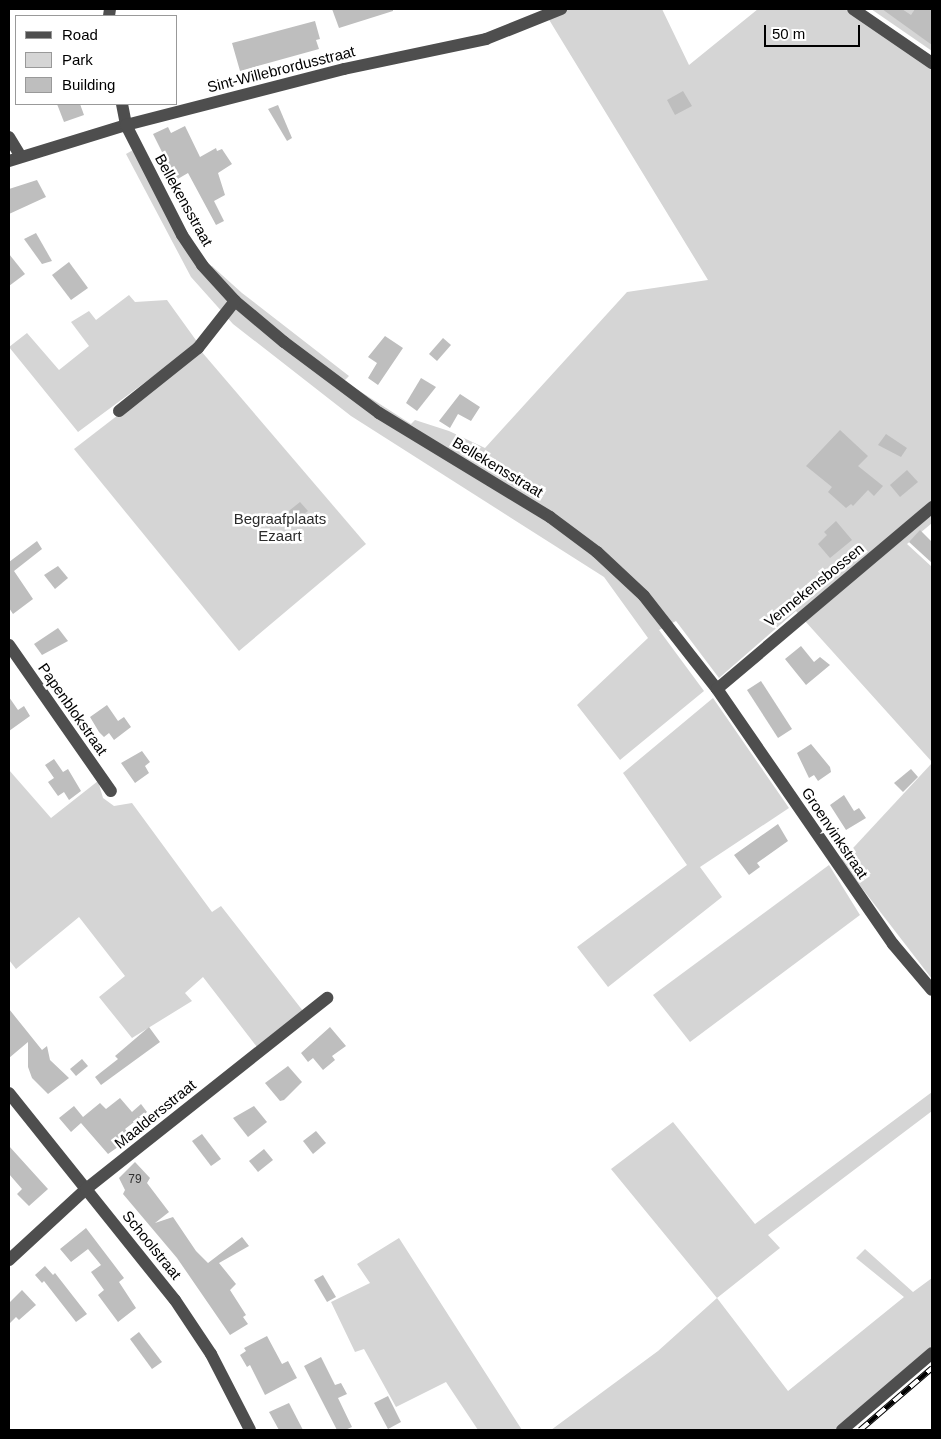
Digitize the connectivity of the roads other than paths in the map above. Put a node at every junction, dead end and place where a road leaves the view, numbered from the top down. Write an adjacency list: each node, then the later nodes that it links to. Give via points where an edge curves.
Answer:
1 (561, 9): 5 (street, Sint-Willebrordusstraat, via 486,39 344,69)
2 (853, 9): 3 (street)
3 (932, 63)
4 (122, 105): 5 (street, Bellekensstraat)
5 (126, 125): 7 (street, Sint-Willebrordusstraat); 8 (street, Bellekensstraat, via 190,248)
6 (9, 137): 7 (street)
7 (15, 159)
8 (235, 301): 9 (street, via 198,348); 12 (street, Bellekensstraat, via 356,397 550,517 597,552 664,619)
9 (118, 411)
10 (932, 507): 12 (street, Vennekensbossen)
11 (9, 645): 13 (street, Papenblokstraat)
12 (717, 689): 14 (street, Groenvinkstraat, via 893,944)
13 (111, 791)
14 (932, 990)
15 (326, 998): 17 (street, Maaldersstraat)
16 (9, 1093): 17 (street, Schoolstraat)
17 (86, 1189): 18 (street, Maaldersstraat); 20 (street, Schoolstraat, via 188,1318 211,1354)
18 (9, 1260)
19 (932, 1353): 21 (street)
20 (250, 1430)
21 (842, 1430)

